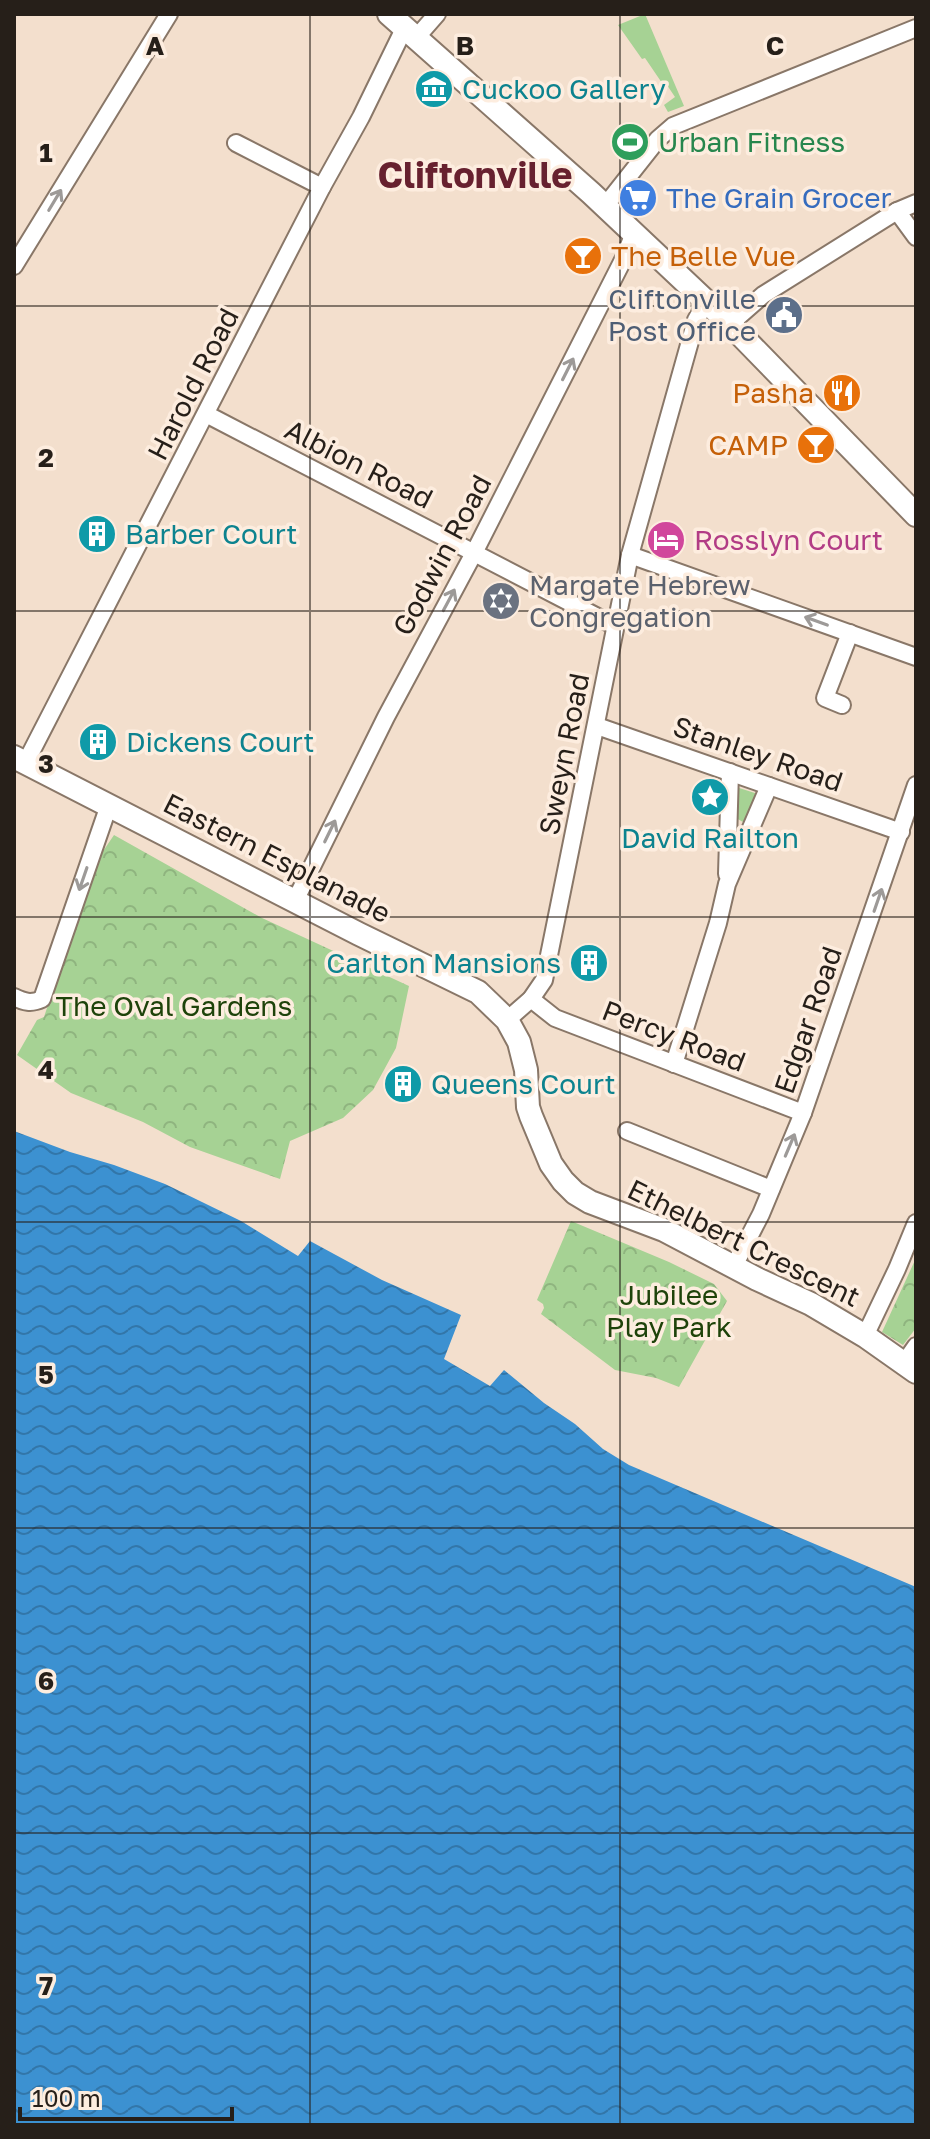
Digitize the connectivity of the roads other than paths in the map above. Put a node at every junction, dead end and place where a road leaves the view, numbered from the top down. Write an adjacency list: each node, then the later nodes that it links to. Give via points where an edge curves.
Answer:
1 (169, 14): 13 (street, one-way to 1)
2 (389, 14): 5 (main road)
3 (437, 14): 5 (street, Harold Road)
4 (916, 28): 9 (street, via 673,126)
5 (411, 34): 7 (street, Harold Road, via 401,35); 9 (main road)
6 (236, 143): 7 (street)
7 (322, 187): 16 (street, Harold Road)
8 (916, 203): 10 (street)
9 (605, 206): 11 (main road)
10 (897, 211): 12 (street); 15 (street, via 763,295)
11 (634, 233): 14 (main road); 18 (street, Godwin Road, one-way to 11)
12 (916, 237)
13 (14, 266)
14 (706, 302): 15 (main road); 19 (street, Sweyn Road, via 696,320)
15 (730, 324): 17 (main road)
16 (206, 414): 18 (street, Albion Road); 25 (street, Harold Road)
17 (916, 515)
18 (474, 553): 20 (street, Albion Road); 32 (street, Godwin Road, one-way to 18)
19 (630, 555): 20 (street, Sweyn Road); 21 (street, one-way to 19)
20 (615, 626): 24 (street, Sweyn Road)
21 (850, 633): 22 (street); 23 (street, via 825,698)
22 (916, 657)
23 (842, 705)
24 (597, 726): 26 (street, Stanley Road); 34 (street, Sweyn Road, via 544,980)
25 (20, 760): 29 (main road, Eastern Esplanade)
26 (730, 772): 28 (street, Stanley Road); 31 (street)
27 (916, 785): 30 (street, Edgar Road)
28 (769, 786): 30 (street, Stanley Road); 31 (street)
29 (109, 805): 32 (main road, Eastern Esplanade); 33 (street, one-way to 33, via 42,999 25,1002)
30 (901, 832): 37 (street, Edgar Road, one-way to 30)
31 (727, 884): 36 (street)
32 (295, 901): 35 (main road, Eastern Esplanade, via 478,992)
33 (14, 997)
34 (531, 999): 35 (street, Sweyn Road); 36 (street, Percy Road, via 555,1018)
35 (507, 1020): 41 (main road, Ethelbert Crescent, via 523,1055 528,1107 563,1181 590,1202 664,1230)
36 (674, 1064): 37 (street, Percy Road)
37 (803, 1113): 39 (street, Edgar Road, one-way to 37)
38 (627, 1131): 39 (street)
39 (771, 1189): 41 (street, Edgar Road)
40 (916, 1223): 42 (street)
41 (734, 1266): 42 (main road, Ethelbert Crescent)
42 (865, 1336): 43 (main road, Ethelbert Crescent)
43 (912, 1360)

